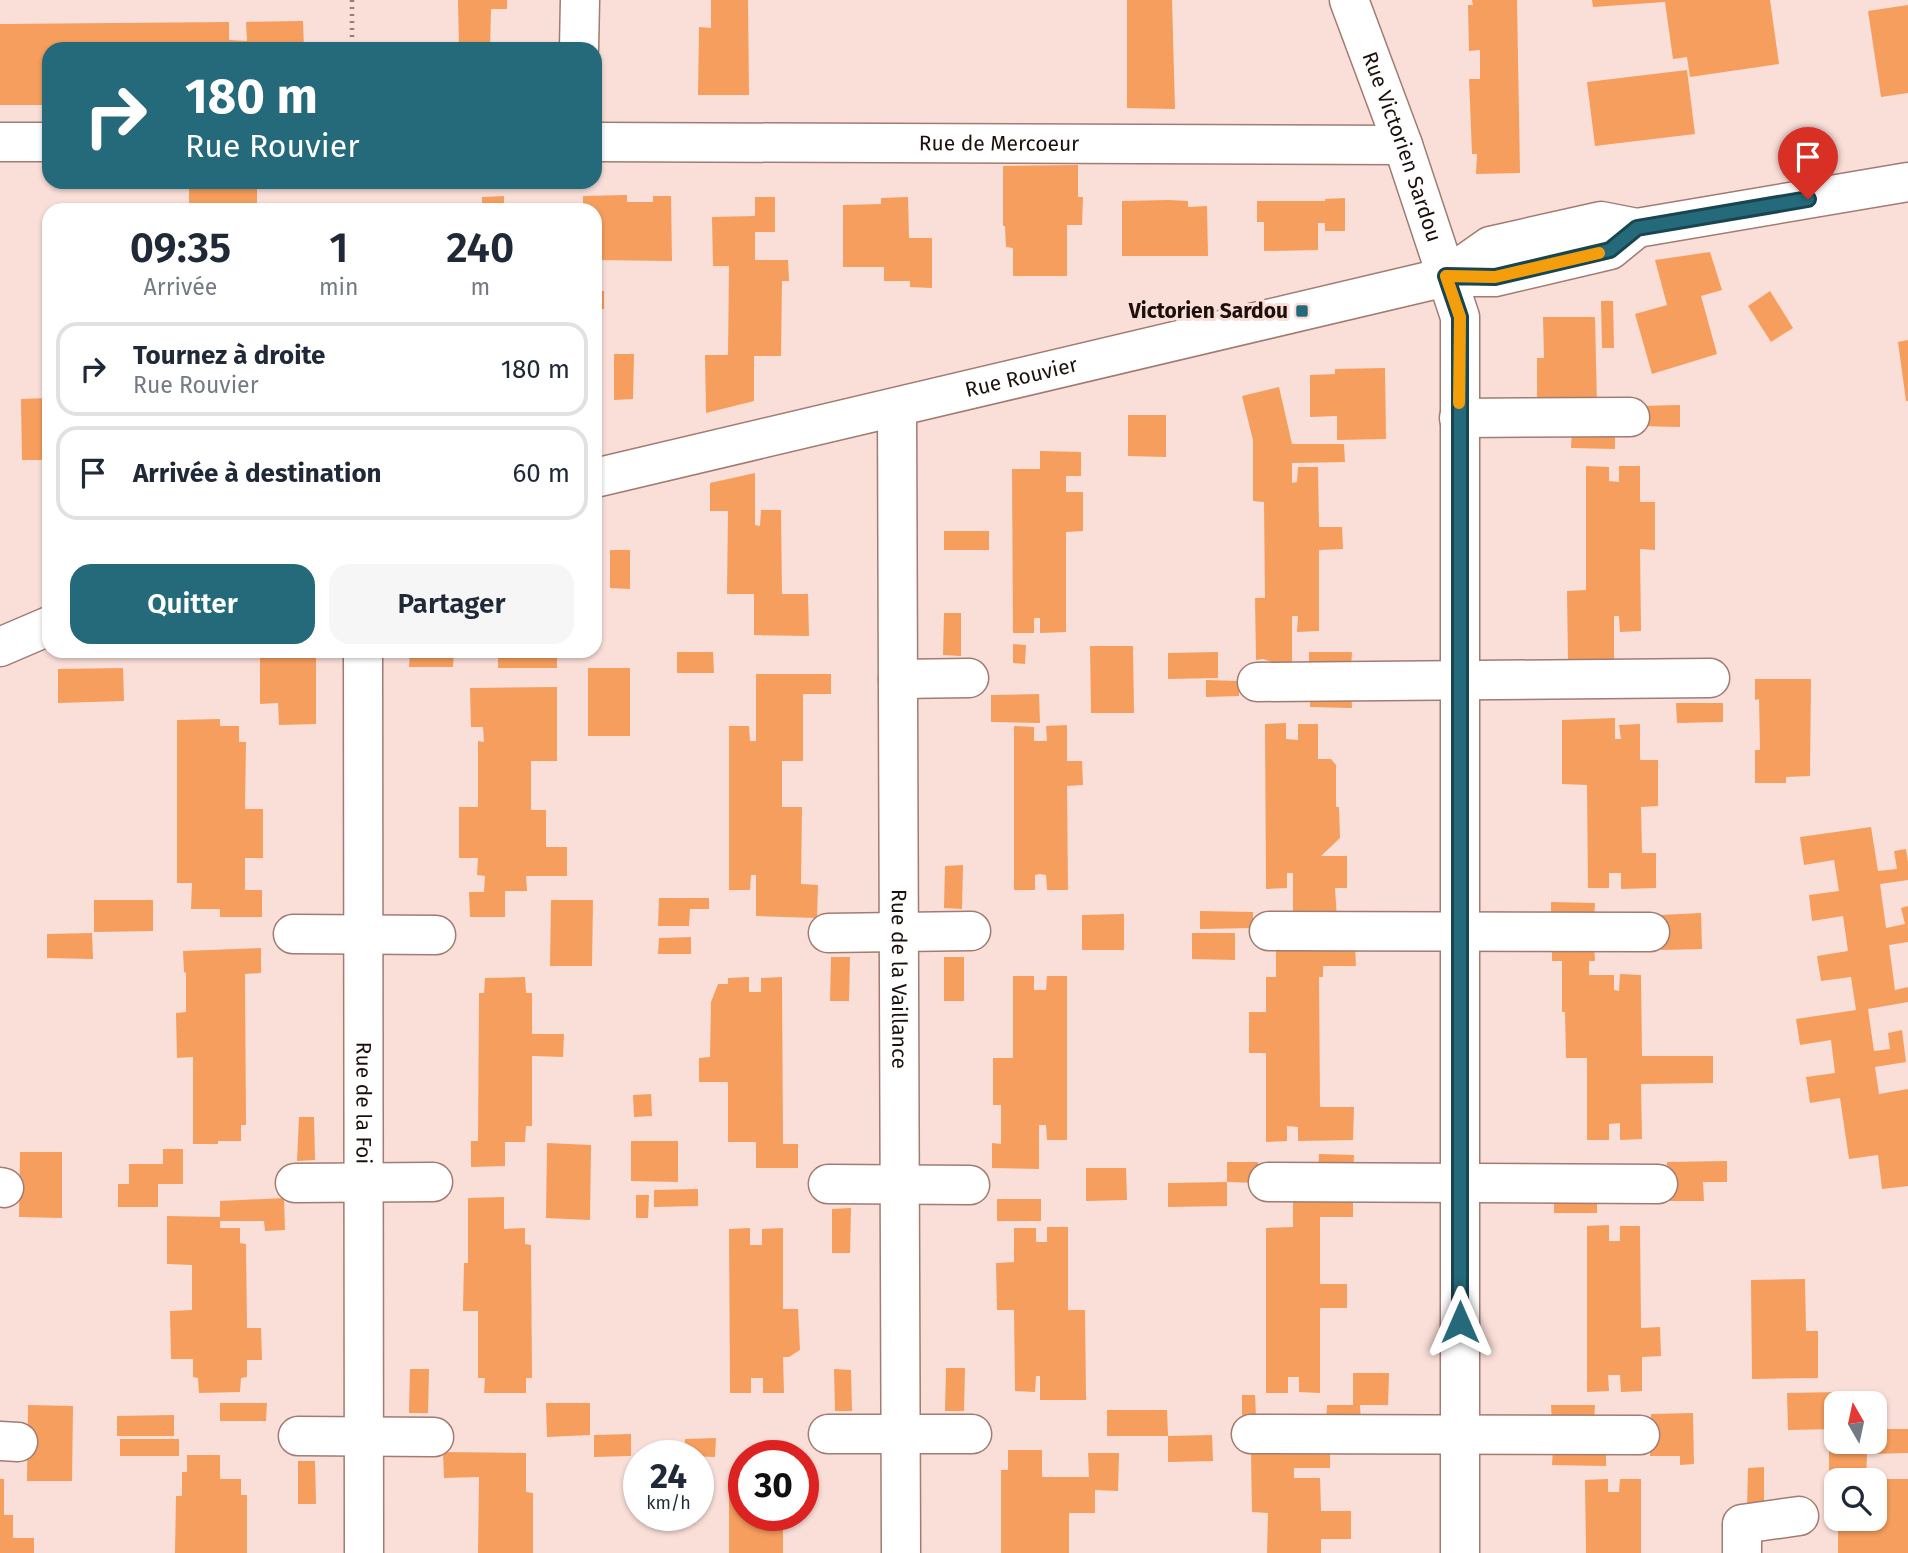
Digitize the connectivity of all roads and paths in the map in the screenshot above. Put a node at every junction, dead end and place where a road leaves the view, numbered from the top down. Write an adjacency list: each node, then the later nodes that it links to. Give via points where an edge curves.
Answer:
1 (352, 0): 4 (path)
2 (580, 0): 5 (street)
3 (1349, 0): 9 (street, Rue Victorien Sardou)
4 (352, 42)
5 (579, 42)
6 (0, 142): 7 (street)
7 (42, 142)
8 (602, 142): 9 (street, Rue de Mercoeur)
9 (1403, 145): 11 (street, Rue Victorien Sardou)
10 (1908, 182): 11 (street, Rue Rouvier, via 1637,228 1601,221 1490,246)
11 (1446, 276): 12 (street, Rue Rouvier); 14 (street, Rue Victorien Sardou, via 1460,317)
12 (897, 407): 15 (street, Rue Rouvier); 21 (street, Rue de la Vaillance)
13 (1630, 417): 14 (street)
14 (1459, 418): 22 (street, Rue Victorien Sardou)
15 (602, 476)
16 (42, 629): 17 (street)
17 (0, 648)
18 (363, 658): 29 (street, Rue de la Foi)
19 (970, 678): 21 (street)
20 (1710, 678): 22 (street)
21 (898, 679): 26 (street, Rue de la Vaillance)
22 (1460, 681): 23 (street); 27 (street, Rue Victorien Sardou)
23 (1257, 682)
24 (971, 931): 26 (street)
25 (1269, 931): 27 (street)
26 (899, 932): 30 (street); 40 (street, Rue de la Vaillance)
27 (1460, 932): 28 (street); 36 (street, Rue Victorien Sardou)
28 (1650, 932)
29 (363, 933): 31 (street); 32 (street); 33 (street, Rue de la Foi)
30 (828, 933)
31 (293, 934)
32 (436, 935)
33 (364, 1182): 34 (street); 37 (street); 49 (street, Rue de la Foi)
34 (433, 1182)
35 (1268, 1182): 36 (street)
36 (1460, 1182): 39 (street); 42 (street, Rue Victorien Sardou)
37 (295, 1183)
38 (828, 1184): 40 (street)
39 (1658, 1184)
40 (900, 1185): 41 (street); 44 (street, Rue de la Vaillance)
41 (970, 1185)
42 (1460, 1433): 46 (street); 47 (street); 54 (street, Rue Victorien Sardou)
43 (828, 1434): 44 (street)
44 (901, 1434): 45 (street); 53 (street, Rue de la Vaillance)
45 (972, 1434)
46 (1251, 1434)
47 (1640, 1434)
48 (298, 1436): 49 (street)
49 (364, 1437): 50 (street); 52 (street, Rue de la Foi)
50 (435, 1437)
51 (1799, 1516): 55 (street, via 1742,1524)
52 (364, 1553)
53 (901, 1553)
54 (1460, 1553)
55 (1742, 1553)

